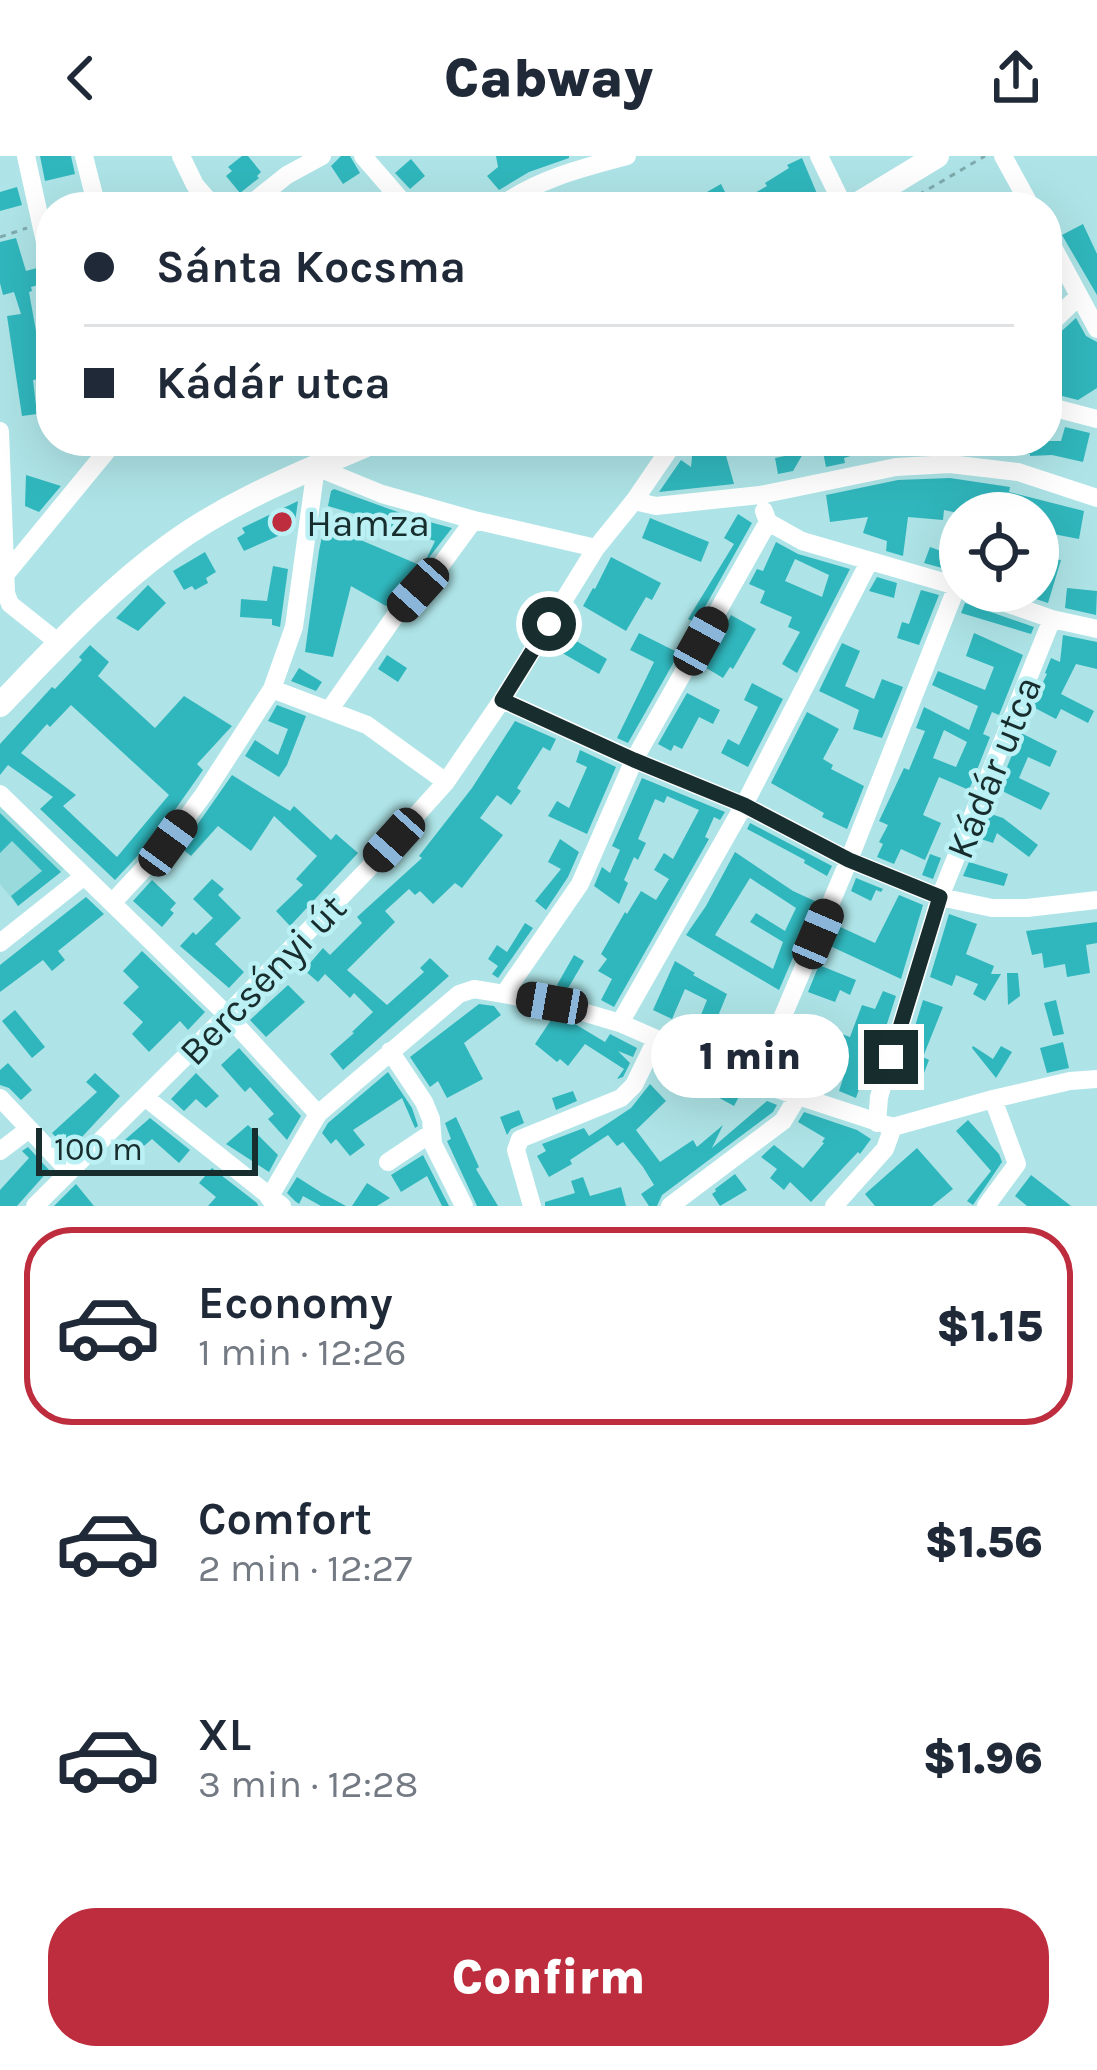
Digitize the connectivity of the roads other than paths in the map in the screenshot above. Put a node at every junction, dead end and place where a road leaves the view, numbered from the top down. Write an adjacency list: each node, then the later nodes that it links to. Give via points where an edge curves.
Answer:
1 (26, 156): 18 (street)
2 (84, 156): 10 (street)
3 (181, 156): 11 (street)
4 (322, 156): 12 (street)
5 (363, 156): 13 (street)
6 (627, 156): 14 (street)
7 (819, 156): 15 (street)
8 (937, 156): 16 (street)
9 (1003, 156): 17 (street)
10 (93, 192)
11 (201, 192)
12 (266, 192)
13 (393, 192)
14 (520, 192)
15 (840, 192)
16 (875, 192)
17 (1023, 192)
18 (36, 201)
19 (1062, 265): 20 (street)
20 (1079, 296): 21 (street); 22 (street)
21 (1062, 312)
22 (1097, 329)
23 (1062, 410): 24 (street)
24 (1097, 419)
25 (0, 431): 33 (street)
26 (103, 456): 36 (street)
27 (341, 456): 29 (street)
28 (665, 456): 32 (street, Bercsényi út)
29 (316, 467): 34 (street); 45 (street, via 170,545); 46 (street, via 293,627)
30 (760, 495): 31 (street, via 950,464 1018,472); 32 (street, via 656,506); 35 (street)
31 (1097, 498)
32 (634, 501): 37 (street, Bercsényi út)
33 (4, 517): 36 (street); 39 (street)
34 (474, 520): 37 (street); 49 (street)
35 (768, 522): 38 (street); 50 (street)
36 (44, 527): 39 (street)
37 (596, 548): 47 (street, Bercsényi út)
38 (869, 562): 40 (street); 53 (street)
39 (5, 575): 45 (street, via 10,604)
40 (939, 581)
41 (953, 612): 54 (street)
42 (1032, 612): 43 (street)
43 (1052, 619): 44 (street); 56 (street, Kádár utca)
44 (1097, 629)
45 (59, 644): 48 (street)
46 (272, 688): 49 (street); 58 (street, via 168,843)
47 (502, 700): 50 (street); 51 (street, Bercsényi út)
48 (0, 705)
49 (330, 709): 51 (street, via 367,725)
50 (634, 760): 53 (street); 60 (street, via 580,884)
51 (446, 782): 61 (street, Bercsényi út)
52 (0, 794): 55 (street)
53 (744, 805): 54 (street); 62 (street)
54 (849, 860): 56 (street); 66 (street)
55 (83, 877): 58 (street); 59 (street)
56 (940, 897): 57 (street, via 992,908); 72 (street, Kádár utca, via 879,1096)
57 (1097, 900)
58 (112, 903): 61 (street)
59 (0, 943)
60 (504, 994): 62 (street); 64 (street, via 459,994)
61 (227, 1015): 69 (street, Bercsényi út); 71 (street)
62 (620, 1022): 63 (street)
63 (656, 1040): 66 (street); 81 (street, via 621,1098 520,1139)
64 (390, 1051): 71 (street); 74 (street, via 424,1102)
65 (1097, 1079): 70 (street)
66 (755, 1082): 67 (street)
67 (798, 1096): 72 (street); 82 (street, via 783,1121)
68 (0, 1098): 73 (street)
69 (146, 1098): 77 (street, Bercsényi út); 78 (street)
70 (993, 1099): 72 (street); 84 (street, via 1017,1165)
71 (318, 1114): 78 (street)
72 (885, 1125): 83 (street, via 885,1149)
73 (29, 1129): 75 (street); 77 (street)
74 (430, 1134): 76 (street); 80 (street)
75 (0, 1151)
76 (388, 1162)
77 (69, 1171): 79 (street, Bercsényi út)
78 (276, 1202)
79 (35, 1206)
80 (464, 1206)
81 (532, 1206)
82 (670, 1206)
83 (834, 1206)
84 (986, 1206)

